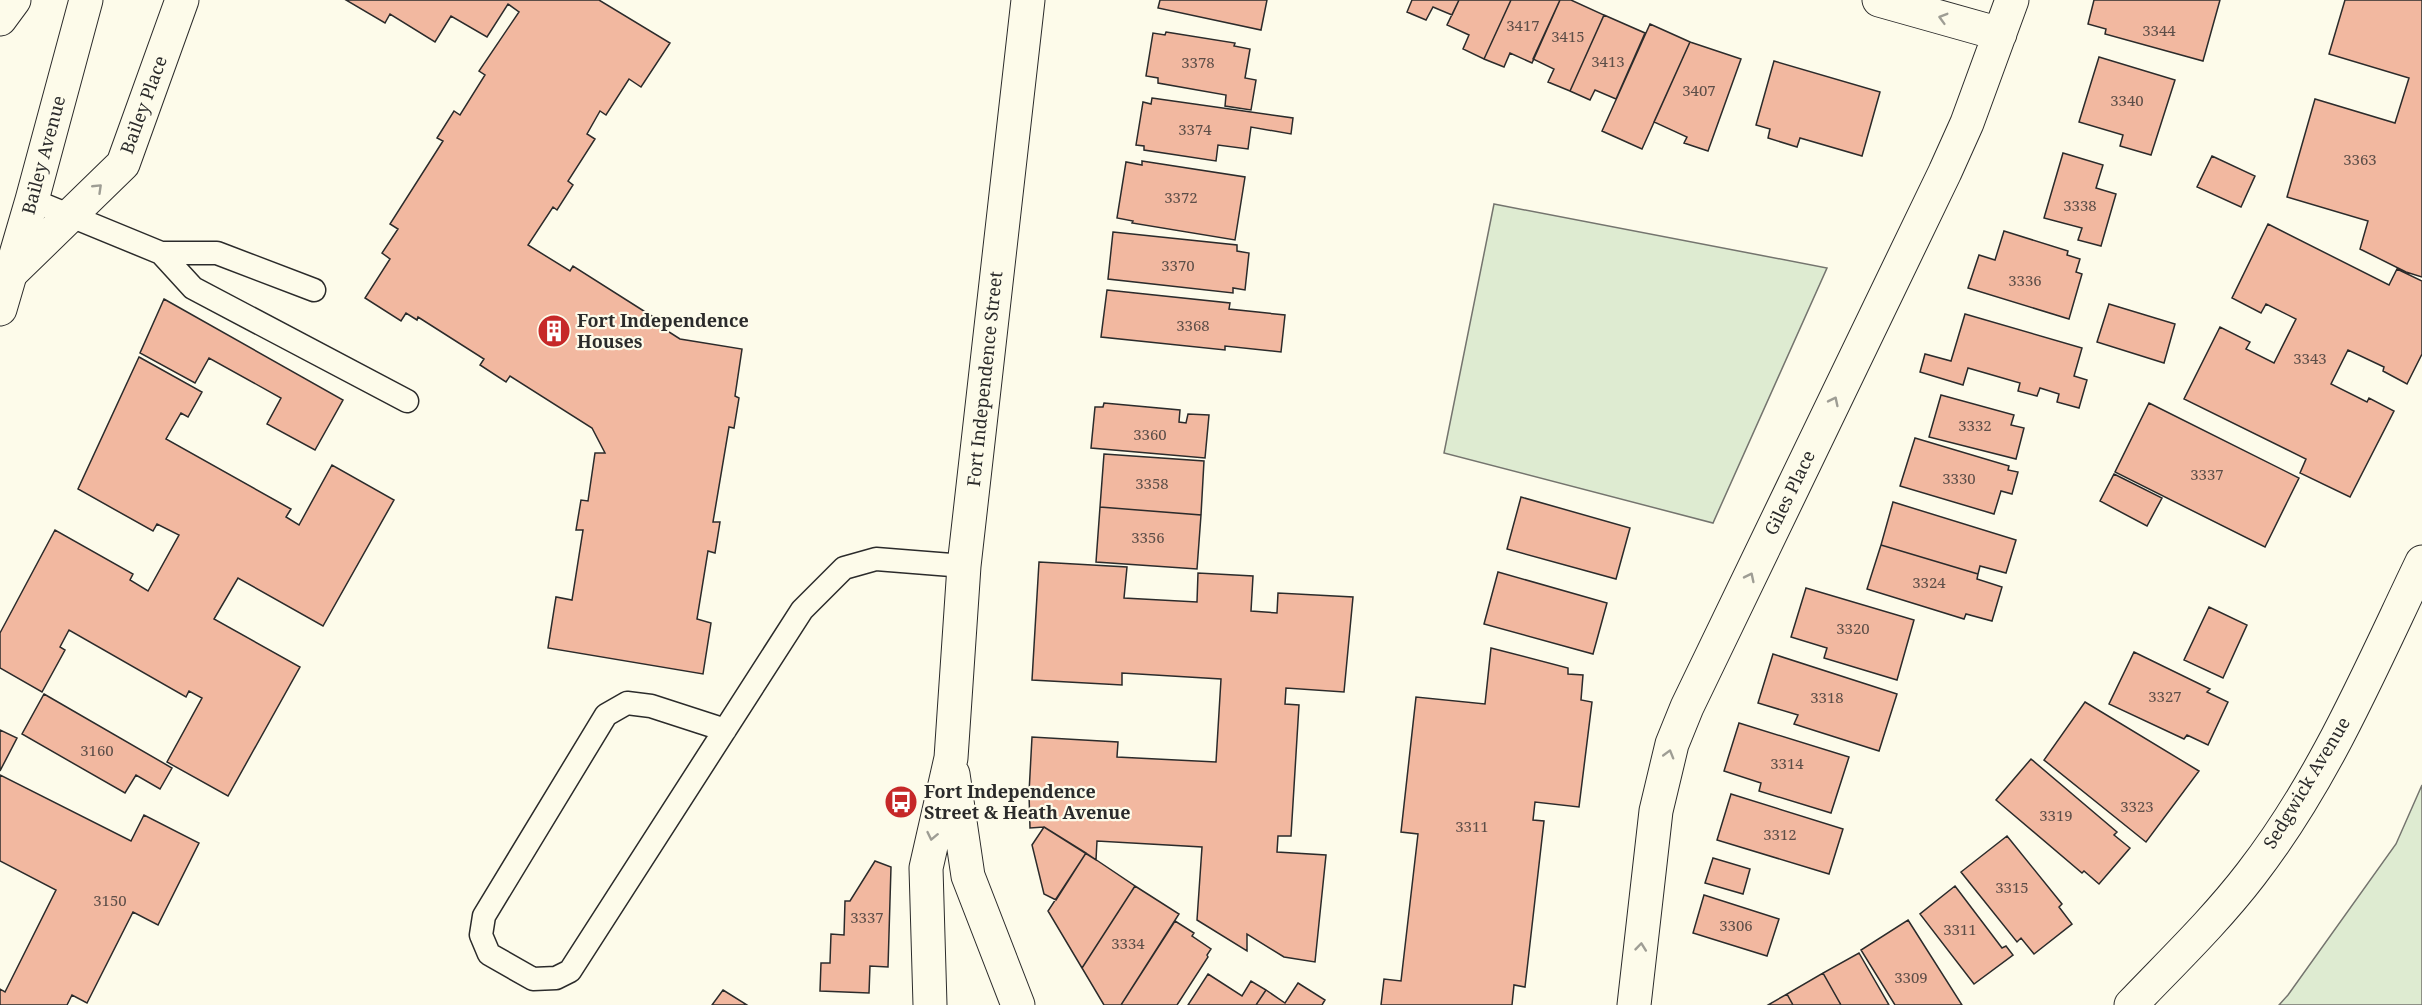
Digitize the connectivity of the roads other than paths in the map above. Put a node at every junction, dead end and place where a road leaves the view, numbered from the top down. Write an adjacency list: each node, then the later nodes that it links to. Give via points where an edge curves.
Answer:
1 (14, 0): 7 (street)
2 (86, 0): 9 (street, Bailey Avenue)
3 (182, 0): 10 (street, Bailey Place, one-way to 3, via 123,164)
4 (1028, 0): 17 (street, Fort Independence Street)
5 (1879, 0): 8 (street, one-way to 5)
6 (2012, 0): 8 (street, Giles Place)
7 (0, 19)
8 (2000, 34): 22 (street, Giles Place, one-way to 8, via 1654,820 1672,744 1945,172)
9 (32, 200): 10 (lane); 12 (street, Bailey Avenue)
10 (70, 216): 11 (lane); 12 (street, Bailey Place)
11 (161, 253): 13 (lane, via 217,253); 15 (lane, via 193,288)
12 (11, 273): 14 (street, Bailey Avenue)
13 (314, 290)
14 (0, 309)
15 (407, 401)
16 (2422, 562): 23 (street, Sedgwick Avenue, via 2328,755 2295,811 2252,874)
17 (964, 566): 18 (lane, via 876,559 844,568 802,610); 19 (street, Fort Independence Street)
18 (725, 730): 18 (lane, via 570,971 556,978 533,979 489,954 481,934 484,916 606,715 627,703 651,706)
19 (951, 758): 20 (street, Fort Independence Street, one-way to 20, via 926,868); 21 (street, Fort Independence Street, via 968,876)
20 (930, 1005)
21 (1018, 1005)
22 (1634, 1005)
23 (2131, 1005)

